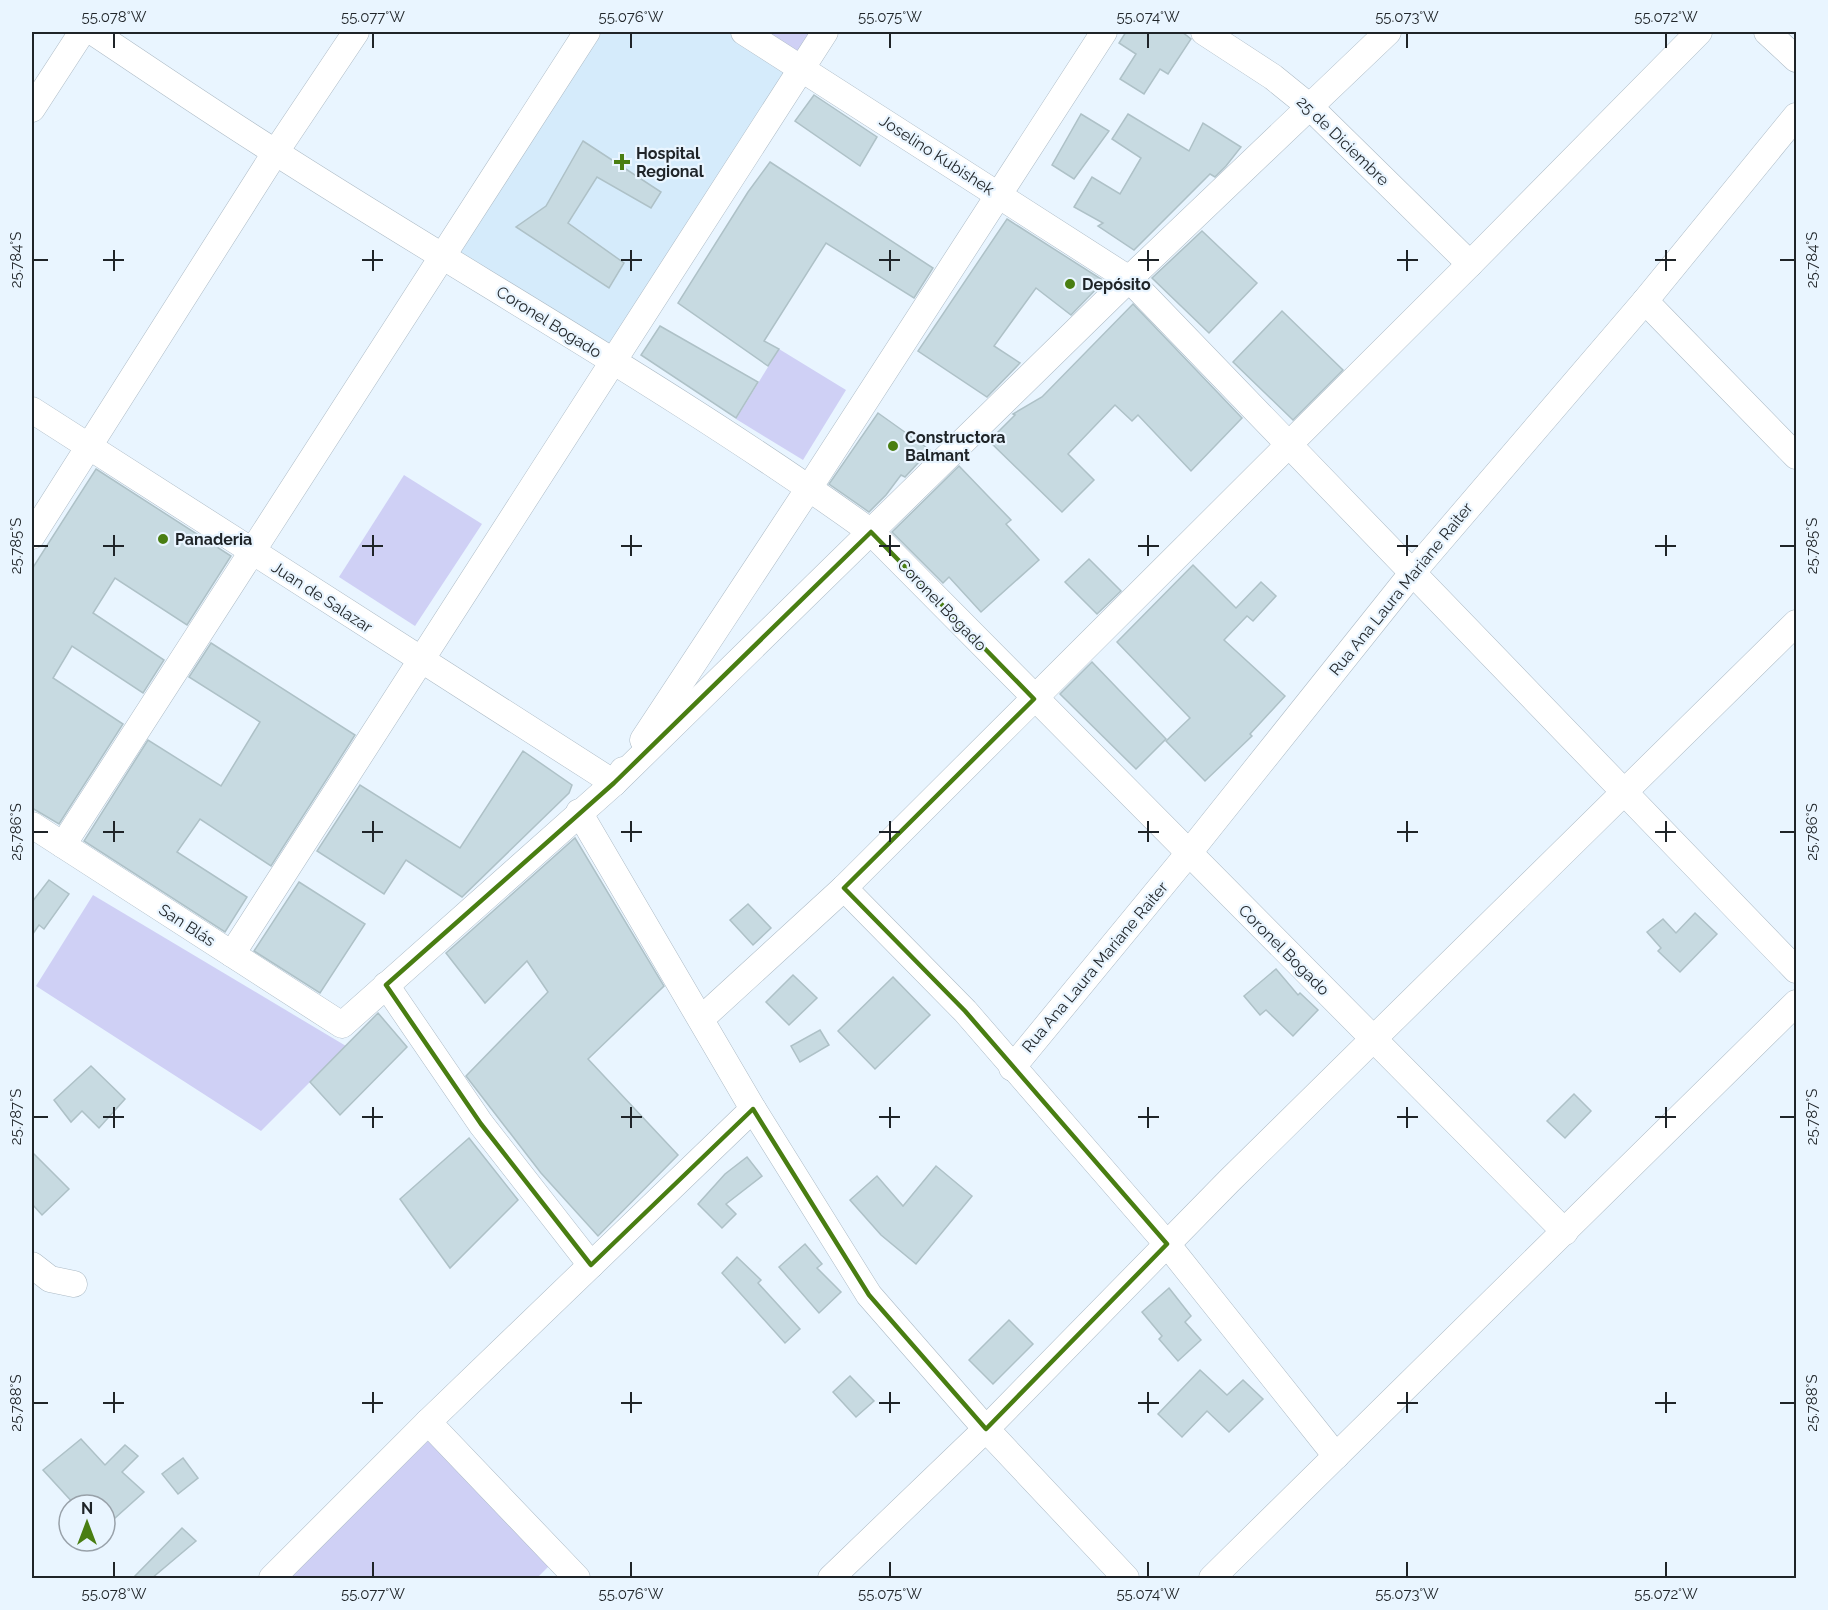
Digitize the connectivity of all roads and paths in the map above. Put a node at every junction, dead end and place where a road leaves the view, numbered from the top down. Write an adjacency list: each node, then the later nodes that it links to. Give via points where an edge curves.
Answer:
1 (82, 32): 15 (street)
2 (93, 32): 17 (street, Coronel Bogado)
3 (356, 32): 17 (street)
4 (587, 32): 19 (street)
5 (744, 32): 13 (street, Joselino Kubishek)
6 (825, 32): 13 (street)
7 (1104, 32): 18 (street)
8 (1204, 32): 14 (street, 25 de Diciembre)
9 (1388, 32): 14 (street)
10 (1699, 32): 20 (street)
11 (1767, 32): 12 (street)
12 (1797, 60)
13 (801, 68): 18 (street, Joselino Kubishek); 23 (street)
14 (1310, 106): 20 (street, 25 de Diciembre); 21 (street)
15 (32, 109)
16 (1797, 116): 22 (street, Rua Ana Laura Mariane Raiter)
17 (275, 153): 19 (street, Coronel Bogado); 26 (street)
18 (997, 194): 21 (street, Joselino Kubishek); 28 (street)
19 (443, 255): 23 (street, Coronel Bogado); 31 (street)
20 (1470, 264): 25 (street)
21 (1129, 279): 25 (street, Joselino Kubishek); 29 (street)
22 (1644, 301): 27 (street); 32 (street, Rua Ana Laura Mariane Raiter)
23 (611, 361): 28 (street, Coronel Bogado); 34 (street)
24 (32, 410): 26 (street, Juan de Salazar)
25 (1288, 446): 32 (street, Joselino Kubishek); 35 (street)
26 (88, 447): 30 (street); 31 (street, Juan de Salazar)
27 (1797, 456)
28 (809, 488): 29 (street, Coronel Bogado); 36 (street)
29 (871, 532): 35 (street, Coronel Bogado); 36 (street)
30 (32, 536)
31 (252, 552): 34 (street, Juan de Salazar); 40 (street)
32 (1413, 572): 37 (street, Joselino Kubishek); 41 (street, Rua Ana Laura Mariane Raiter)
33 (1797, 623): 37 (street)
34 (419, 660): 36 (street, Juan de Salazar); 43 (street)
35 (1034, 699): 41 (street, Coronel Bogado); 42 (street)
36 (614, 783): 38 (street)
37 (1625, 792): 44 (street, Joselino Kubishek); 48 (street)
38 (579, 812): 45 (street); 47 (street)
39 (32, 825): 40 (street, San Blás)
40 (63, 845): 43 (street, San Blás)
41 (1188, 854): 48 (street, Coronel Bogado); 49 (street, Rua Ana Laura Mariane Raiter)
42 (844, 888): 47 (street); 49 (street, via 965,1011)
43 (232, 954): 45 (street, San Blás, via 342,1025)
44 (1797, 970)
45 (387, 985): 53 (street, via 481,1124)
46 (1797, 1003): 51 (street)
47 (701, 1019): 50 (street)
48 (1373, 1039): 51 (street, Coronel Bogado); 52 (street)
49 (1012, 1068): 52 (street)
50 (753, 1109): 53 (street); 57 (street, via 869,1295)
51 (1565, 1232): 58 (street)
52 (1167, 1244): 57 (street); 58 (street)
53 (591, 1265): 56 (street)
54 (32, 1266): 55 (street, via 50,1279)
55 (74, 1284)
56 (428, 1422): 59 (street); 60 (street)
57 (986, 1429): 61 (street); 62 (street)
58 (1336, 1456): 63 (street)
59 (565, 1574)
60 (272, 1578)
61 (831, 1578)
62 (1126, 1578)
63 (1212, 1578)

